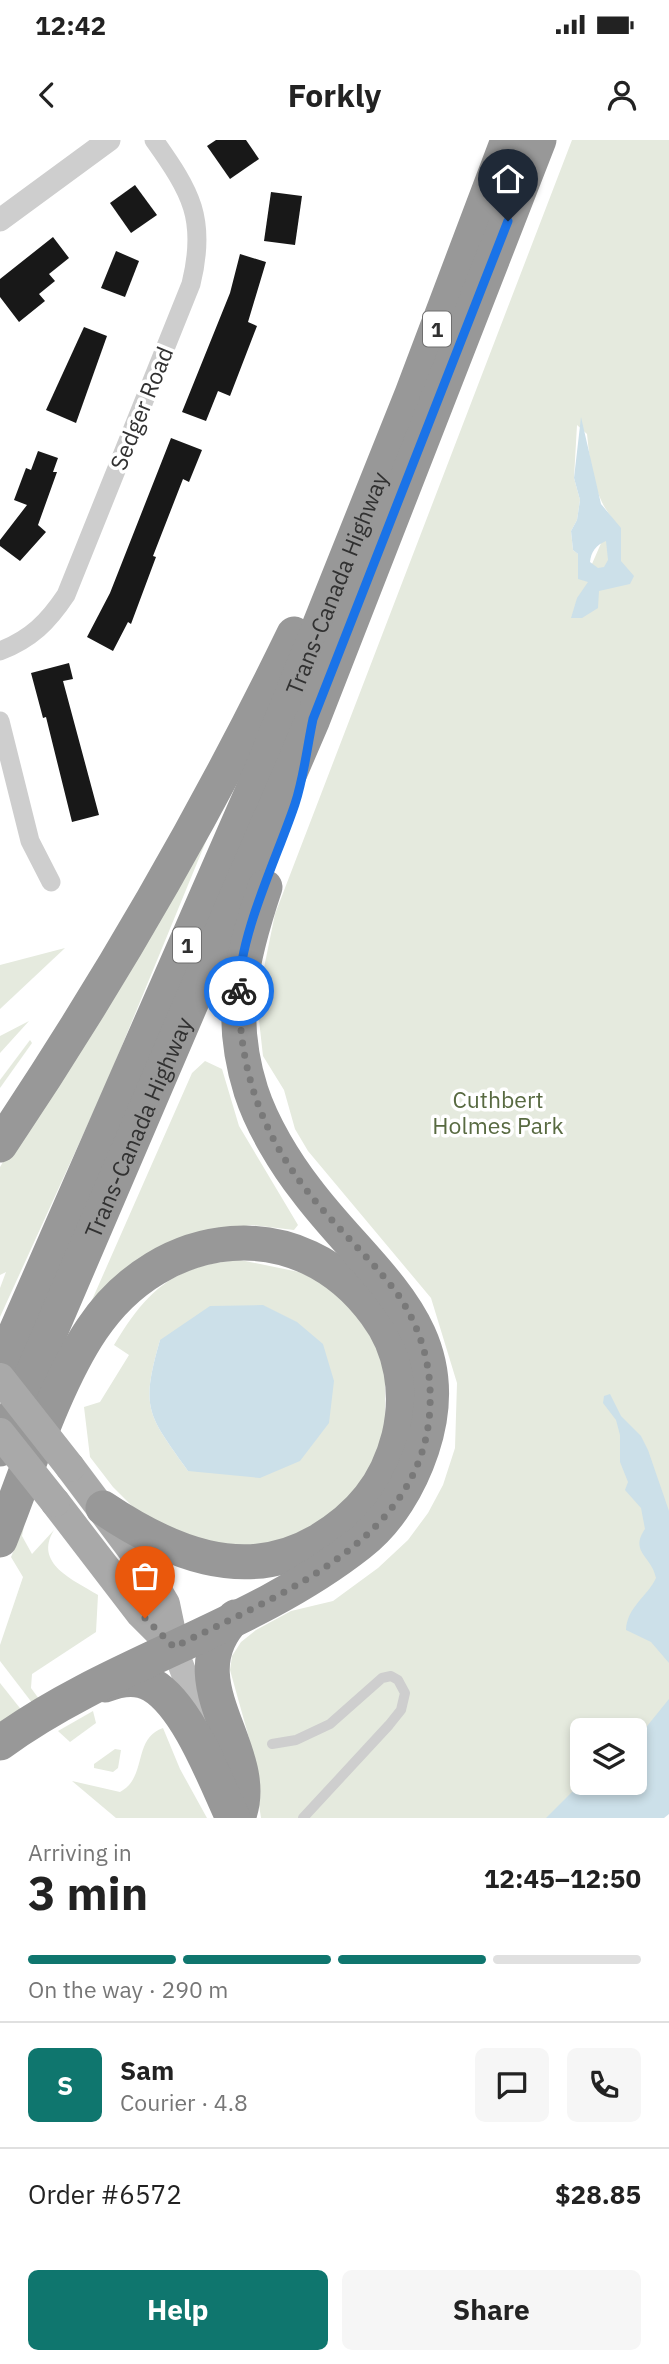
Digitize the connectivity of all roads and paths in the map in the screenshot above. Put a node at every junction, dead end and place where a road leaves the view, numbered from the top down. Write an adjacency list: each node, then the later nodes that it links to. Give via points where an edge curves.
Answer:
1 (109, 140): 7 (street)
2 (154, 140): 9 (street, Sedger Road, via 194,203 199,230 191,284 66,595 49,620 24,641)
3 (508, 140): 8 (highway, Trans-Canada Highway / 1)
4 (539, 140): 6 (highway, Trans-Canada Highway / 1)
5 (548, 140): 6 (highway)
6 (516, 200): 10 (highway, Trans-Canada Highway / 1)
7 (0, 220)
8 (364, 517): 13 (highway, via 330,559 247,730 128,944); 14 (highway, Trans-Canada Highway / 1, via 260,775)
9 (0, 651)
10 (313, 719): 17 (highway, Trans-Canada Highway / 1); 20 (highway, via 296,801 250,931 239,978 239,1024 251,1091 285,1158 307,1192 398,1296 421,1336 431,1379 430,1425 413,1474 390,1513 360,1544)
11 (0, 721): 12 (street, via 30,841)
12 (51, 882)
13 (2, 1141)
14 (0, 1368)
15 (0, 1378): 18 (main road, bridge)
16 (0, 1433): 21 (main road, bridge, via 141,1614)
17 (0, 1449)
18 (103, 1508): 19 (highway, via 172,1548 231,1562 281,1558 338,1530 362,1510 378,1488 394,1455 403,1418 403,1383 384,1325 351,1284 292,1250 238,1243 164,1261 129,1287 93,1328 68,1373); 21 (main road, via 165,1604)
19 (0, 1540)
20 (235, 1617): 21 (highway); 25 (highway, via 216,1642 211,1672 239,1768 242,1808)
21 (174, 1647): 22 (highway); 25 (main road)
22 (72, 1697): 23 (highway); 25 (highway, via 133,1678 168,1697)
23 (0, 1743)
24 (272, 1744): 26 (lane, via 296,1741 330,1724 382,1678 398,1680 405,1693 401,1710 389,1725)
25 (235, 1818)
26 (303, 1818)

